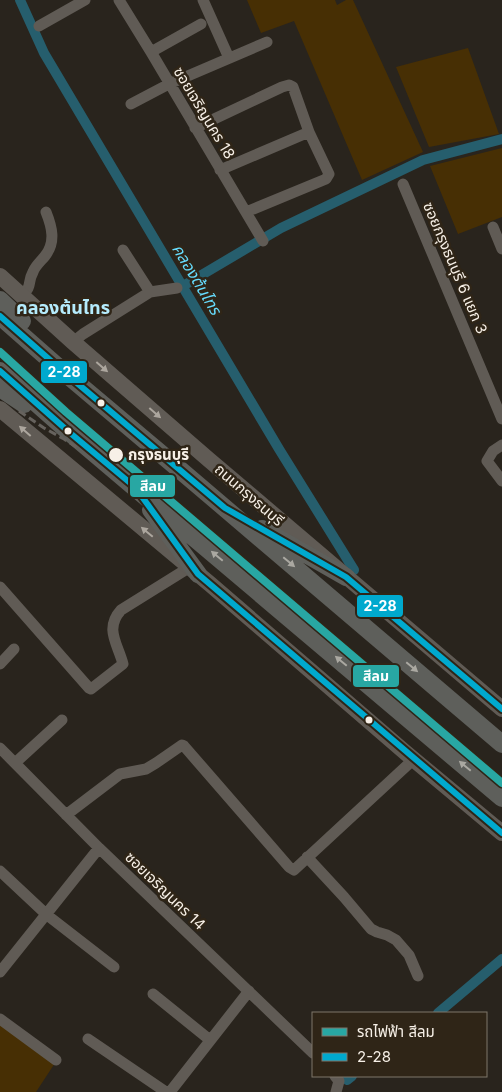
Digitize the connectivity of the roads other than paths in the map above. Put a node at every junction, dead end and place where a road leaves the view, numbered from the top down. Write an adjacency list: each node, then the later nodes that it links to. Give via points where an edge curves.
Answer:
1 (85, 0): 5 (street)
2 (119, 0): 7 (street, ซอยเจริญนคร 18)
3 (203, 0): 8 (street)
4 (201, 24): 7 (street)
5 (39, 26)
6 (267, 42): 8 (street)
7 (151, 52): 9 (street, ซอยเจริญนคร 18)
8 (229, 58): 9 (street)
9 (169, 84): 10 (street); 11 (street, ซอยเจริญนคร 18)
10 (131, 104)
11 (195, 128): 12 (street, via 289,85 293,87); 13 (street, ซอยเจริญนคร 18)
12 (309, 132): 13 (street); 16 (street, via 328,177)
13 (220, 170): 16 (street, ซอยเจริญนคร 18)
14 (403, 184): 31 (street, ซอยกรุงธนบุรี 6 แยก 3)
15 (46, 212): 24 (street, via 51,244 33,270 29,288)
16 (246, 212): 18 (street, ซอยเจริญนคร 18)
17 (493, 227): 19 (street)
18 (263, 241)
19 (502, 249)
20 (123, 250): 23 (street)
21 (0, 276): 24 (main road, ถนนกรุงธนบุรี)
22 (177, 288): 23 (street)
23 (150, 292): 27 (street)
24 (22, 296): 27 (main road, ถนนกรุงธนบุรี)
25 (0, 300): 34 (main road)
26 (0, 316): 34 (main road, ถนนกรุงธนบุรี)
27 (73, 342): 39 (main road, ถนนกรุงธนบุรี, one-way to 39)
28 (0, 371): 32 (main road)
29 (0, 388): 32 (main road)
30 (0, 409): 38 (main road, one-way to 30)
31 (502, 419)
32 (69, 432): 36 (main road)
33 (502, 445): 35 (street, via 487,461)
34 (179, 469): 37 (main road, ถนนกรุงธนบุรี)
35 (502, 481)
36 (135, 487): 38 (main road); 48 (main road, one-way to 36)
37 (225, 508): 39 (main road); 45 (main road, ถนนกรุงธนบุรี, one-way to 45)
38 (194, 571): 40 (street, via 121,610 114,618 113,636 123,664 91,690); 47 (main road)
39 (346, 577): 43 (main road, ถนนกรุงธนบุรี)
40 (0, 587)
41 (14, 650): 42 (street)
42 (0, 664)
43 (502, 709)
44 (62, 720): 46 (street)
45 (502, 744)
46 (6, 757): 49 (street, ซอยเจริญนคร 14)
47 (414, 759): 50 (main road); 52 (street)
48 (502, 798)
49 (66, 814): 51 (street, ซอยเจริญนคร 14); 52 (street, via 120,774 146,769 182,745 291,869 294,870)
50 (502, 833)
51 (99, 848): 54 (street); 59 (street, ซอยเจริญนคร 14)
52 (307, 857): 58 (street, via 370,929 396,940 409,955)
53 (0, 870): 54 (street)
54 (46, 915): 55 (street); 56 (street)
55 (5, 958): 57 (street)
56 (114, 967)
57 (0, 972)
58 (418, 976)
59 (249, 990): 63 (street); 64 (street, ซอยเจริญนคร 14)
60 (153, 994): 63 (street)
61 (0, 1018): 65 (street)
62 (88, 1039): 67 (street)
63 (210, 1040): 67 (street)
64 (312, 1052)
65 (56, 1060)
66 (336, 1077): 68 (street)
67 (168, 1092)
68 (336, 1092)

